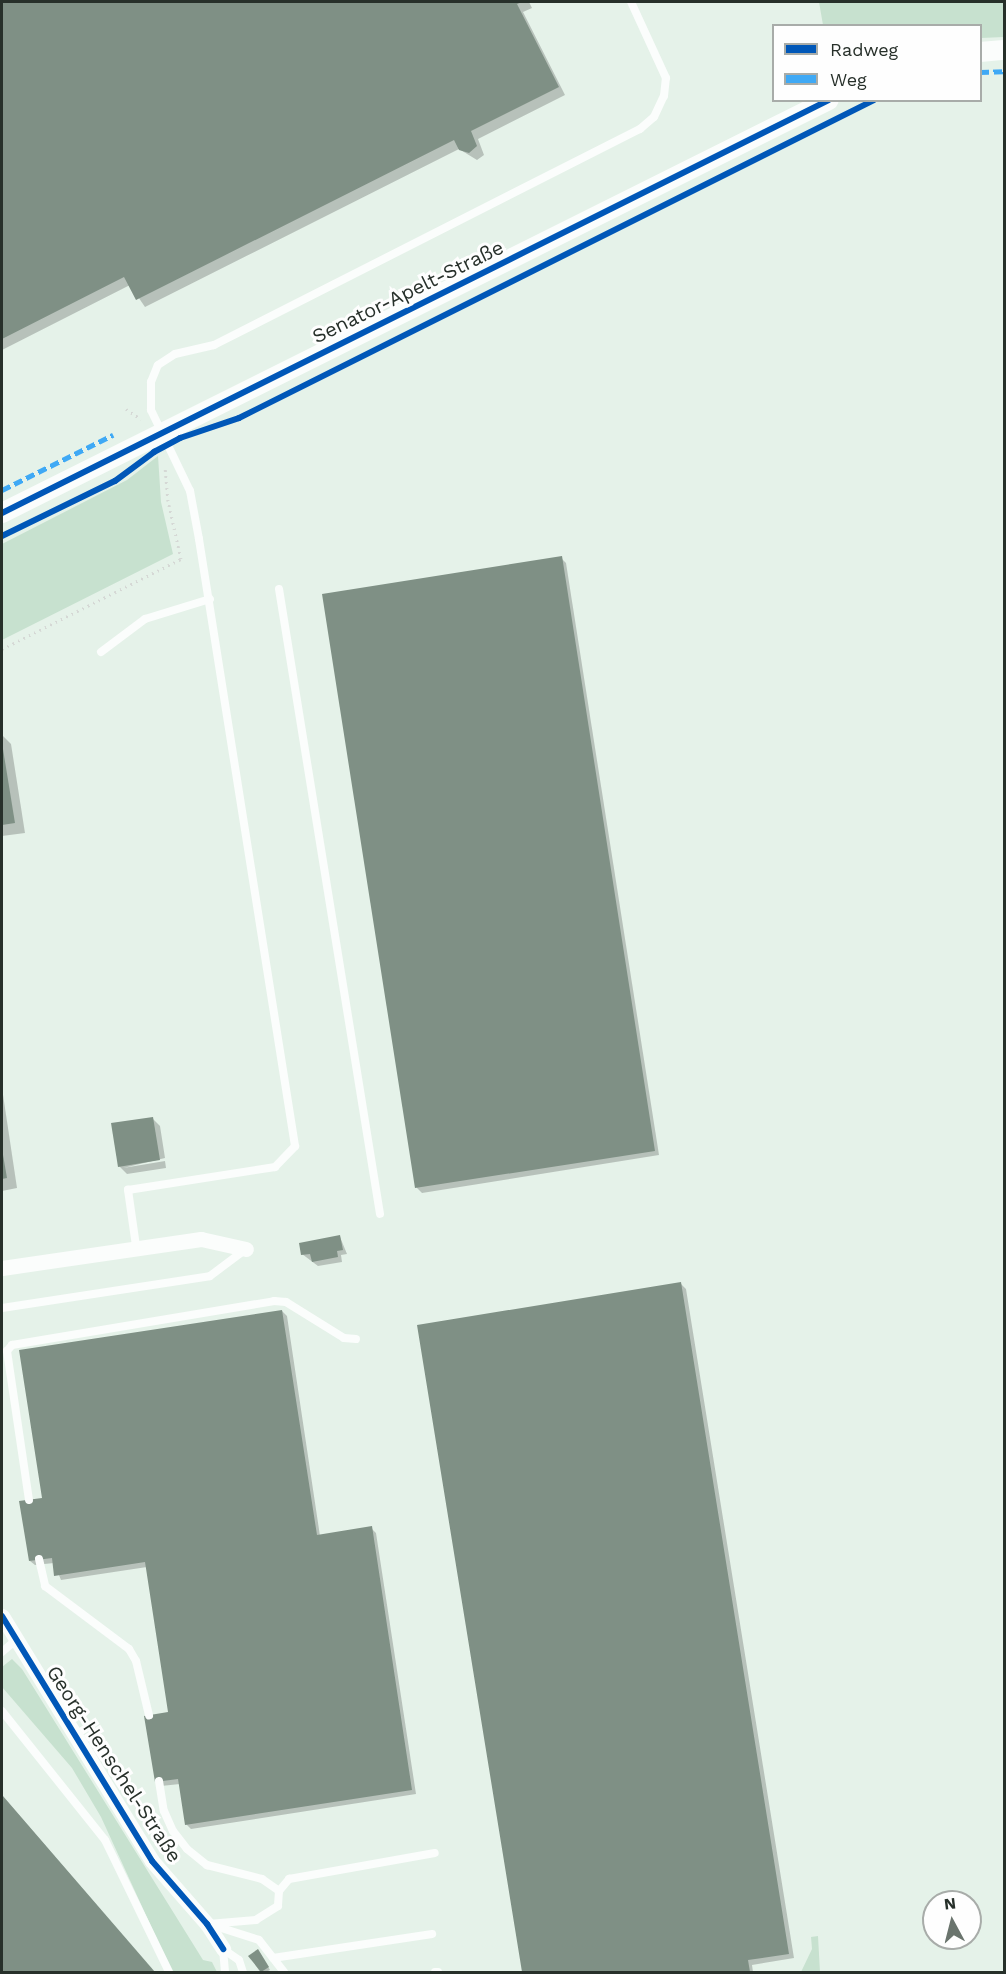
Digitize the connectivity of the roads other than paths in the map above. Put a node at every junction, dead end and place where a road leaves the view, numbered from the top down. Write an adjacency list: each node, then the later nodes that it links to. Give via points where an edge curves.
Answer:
1 (631, 2): 7 (lane, via 666,78 664,96 654,117 640,129 213,345 175,354 158,366 151,382 151,410 190,492)
2 (1005, 50): 3 (street)
3 (982, 52)
4 (825, 102): 5 (street, Senator-Apelt-Straße, via 173,426 148,431)
5 (2, 513)
6 (279, 589): 9 (lane)
7 (210, 599): 8 (lane, via 145,619); 10 (lane, via 294,1146 275,1167 128,1190)
8 (101, 652)
9 (380, 1214)
10 (136, 1246): 11 (street, via 201,1239); 12 (street)
11 (246, 1249): 13 (lane, via 210,1276)
12 (2, 1268)
13 (2, 1308)
14 (356, 1339): 15 (lane, via 344,1338 286,1302 274,1301 12,1345 8,1351)
15 (29, 1500)
16 (39, 1560): 21 (lane, via 45,1586 129,1649 136,1661)
17 (2, 1616): 18 (street, Georg-Henschel-Straße)
18 (16, 1640): 19 (lane); 25 (street, Georg-Henschel-Straße, via 152,1860)
19 (2, 1652)
20 (2, 1711): 29 (lane, via 105,1840)
21 (149, 1715)
22 (159, 1781): 24 (lane, via 172,1831 187,1849 207,1865 262,1879)
23 (435, 1853): 24 (lane, via 289,1879)
24 (279, 1891): 25 (lane, via 278,1906 256,1920)
25 (207, 1924): 27 (street, Georg-Henschel-Straße); 28 (lane, via 259,1940)
26 (432, 1934): 28 (lane)
27 (223, 1949): 30 (lane); 31 (lane, via 239,1960)
28 (273, 1958): 32 (lane)
29 (169, 1972)
30 (225, 1972)
31 (243, 1972)
32 (284, 1972)

